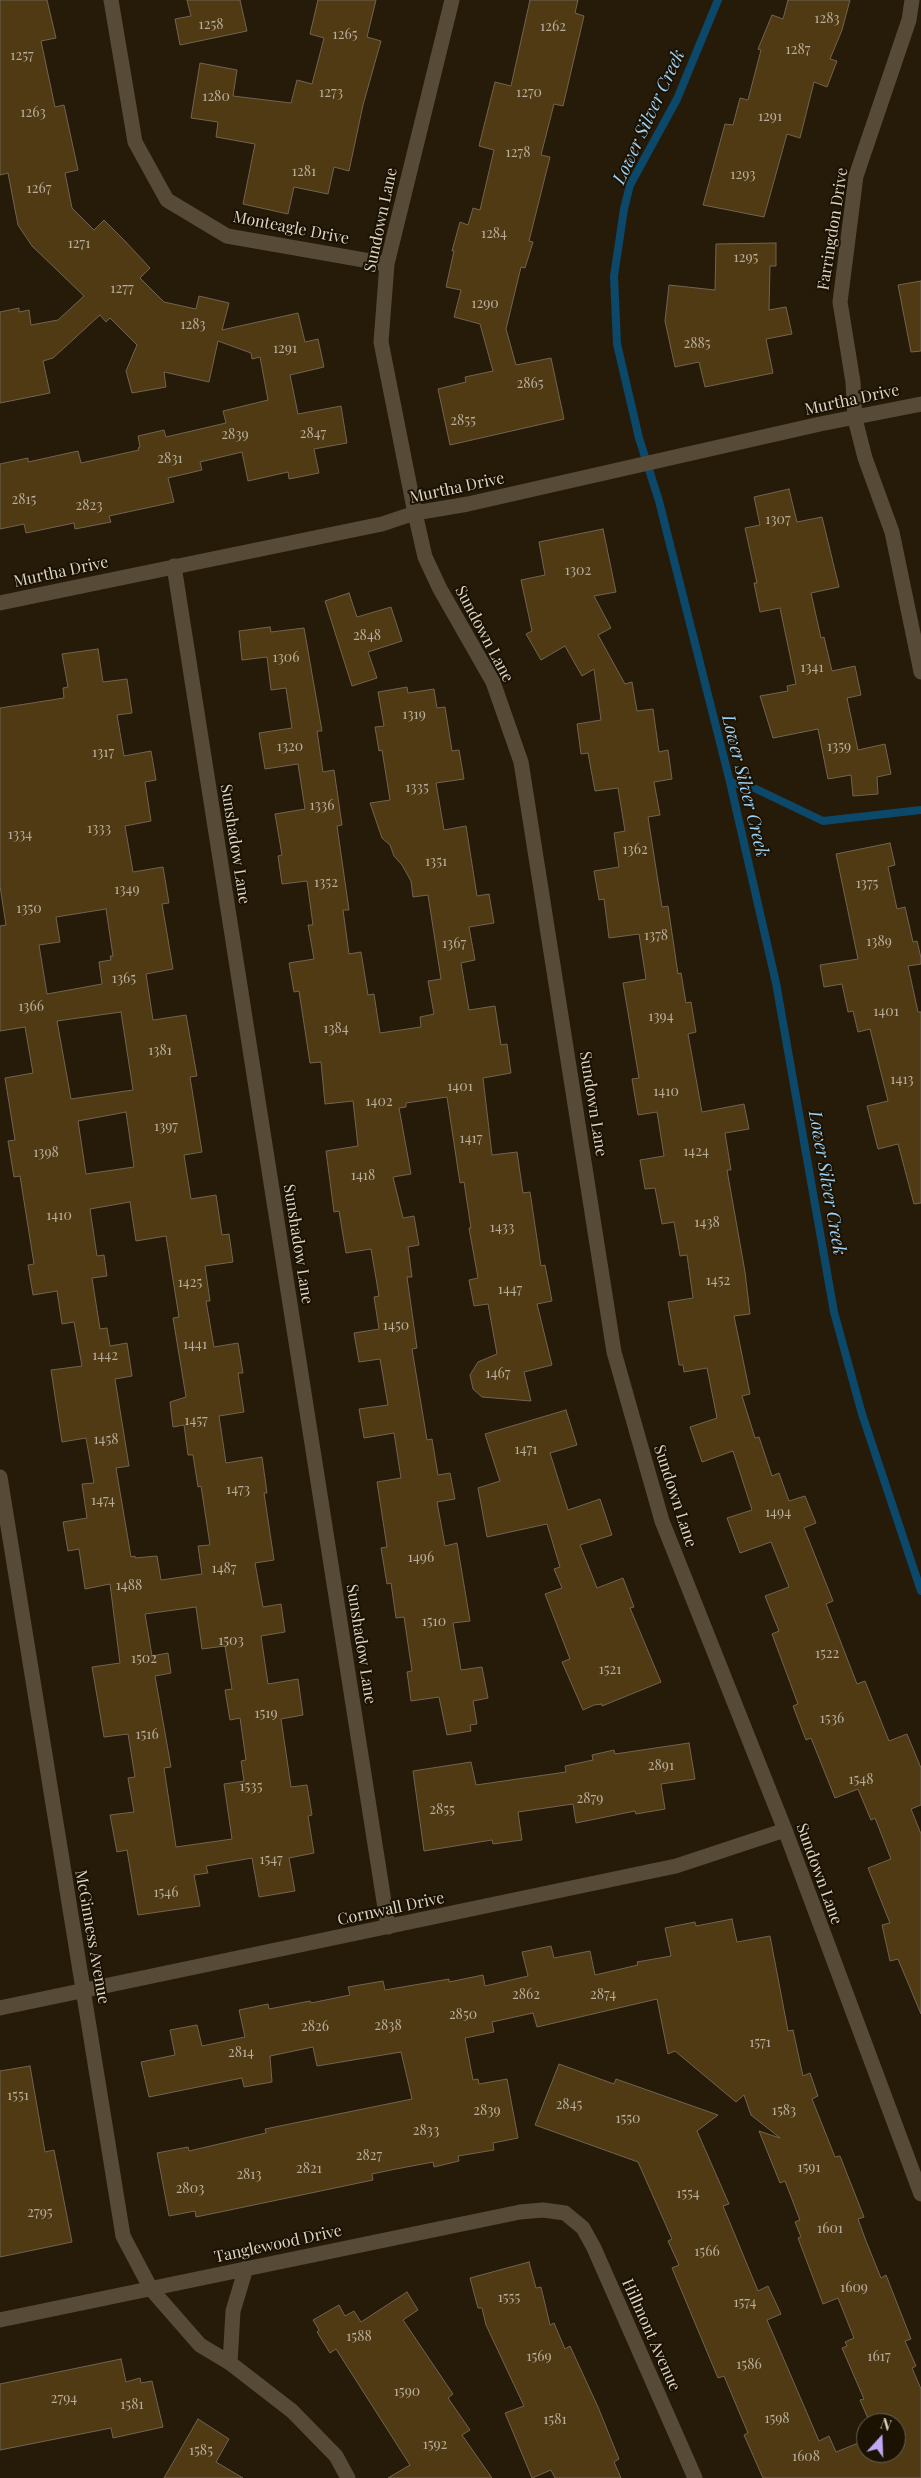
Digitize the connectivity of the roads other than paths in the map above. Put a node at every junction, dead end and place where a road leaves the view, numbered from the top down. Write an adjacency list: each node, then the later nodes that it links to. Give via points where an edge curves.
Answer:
1 (111, 0): 5 (street, Monteagle Drive, via 135,142 166,200 227,236)
2 (452, 0): 5 (street, Sundown Lane)
3 (912, 0): 4 (street, Farringdon Drive)
4 (915, 22): 7 (street, Farringdon Drive, via 856,176 840,302 853,382)
5 (387, 264): 8 (street, Sundown Lane, via 381,342)
6 (921, 404): 7 (street, Murtha Drive)
7 (855, 419): 8 (street, Murtha Drive); 11 (street, Farringdon Drive, via 865,458 892,532)
8 (415, 513): 9 (street, Murtha Drive, via 382,524); 13 (street, Sundown Lane, via 425,557 493,682 521,762 613,1342 622,1380 662,1521)
9 (174, 566): 10 (street, Murtha Drive); 14 (street, Sunshadow Lane)
10 (0, 603)
11 (921, 672)
12 (0, 1477): 15 (street, McGinness Avenue)
13 (785, 1830): 14 (street, Cornwall Drive, via 676,1866); 17 (street, Sundown Lane)
14 (388, 1927): 15 (street, Cornwall Drive)
15 (83, 1991): 16 (street, Cornwall Drive); 20 (street, McGinness Avenue, via 123,2236)
16 (0, 2008)
17 (921, 2194)
18 (565, 2213): 19 (street, Tanglewood Drive, via 520,2212); 24 (street, Hillmont Avenue, via 583,2228 594,2248)
19 (246, 2268): 20 (street, Tanglewood Drive); 22 (street, via 233,2311)
20 (151, 2289): 21 (street, Tanglewood Drive); 22 (street, McGinness Avenue, via 200,2345)
21 (0, 2320)
22 (230, 2363): 23 (street, McGinness Avenue, via 292,2411 336,2456)
23 (348, 2478)
24 (695, 2478)

